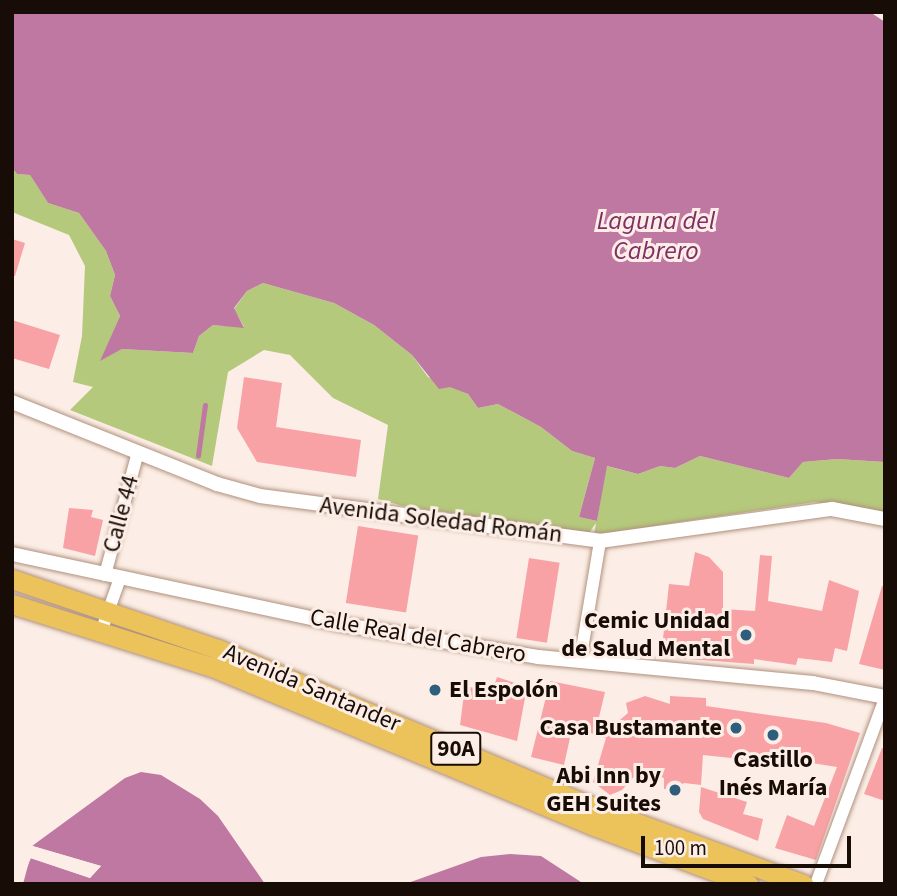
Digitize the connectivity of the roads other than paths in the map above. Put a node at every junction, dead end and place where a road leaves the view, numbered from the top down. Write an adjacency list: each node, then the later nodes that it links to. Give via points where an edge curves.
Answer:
1 (12, 402): 2 (street, Avenida Soledad Román)
2 (138, 452): 4 (street, Avenida Soledad Román, via 260,496); 6 (street, Calle 44)
3 (885, 519): 4 (street, Avenida Soledad Román, via 832,509)
4 (600, 541): 11 (street)
5 (12, 554): 6 (street, Calle Real del Cabrero)
6 (112, 577): 9 (street, Calle 44); 11 (street, Calle Real del Cabrero, via 339,624)
7 (12, 579): 9 (highway, Avenida Santander / 90A)
8 (12, 604): 10 (highway, Avenida Santander / 90A)
9 (109, 611): 10 (street, Calle 44); 14 (highway, Avenida Santander / 90A, via 218,649 580,802)
10 (101, 632): 13 (highway, Avenida Santander / 90A, via 212,667 594,826)
11 (580, 661): 12 (street, Calle Real del Cabrero, via 813,683)
12 (885, 697): 15 (street)
13 (748, 884)
14 (803, 884)
15 (816, 884)

